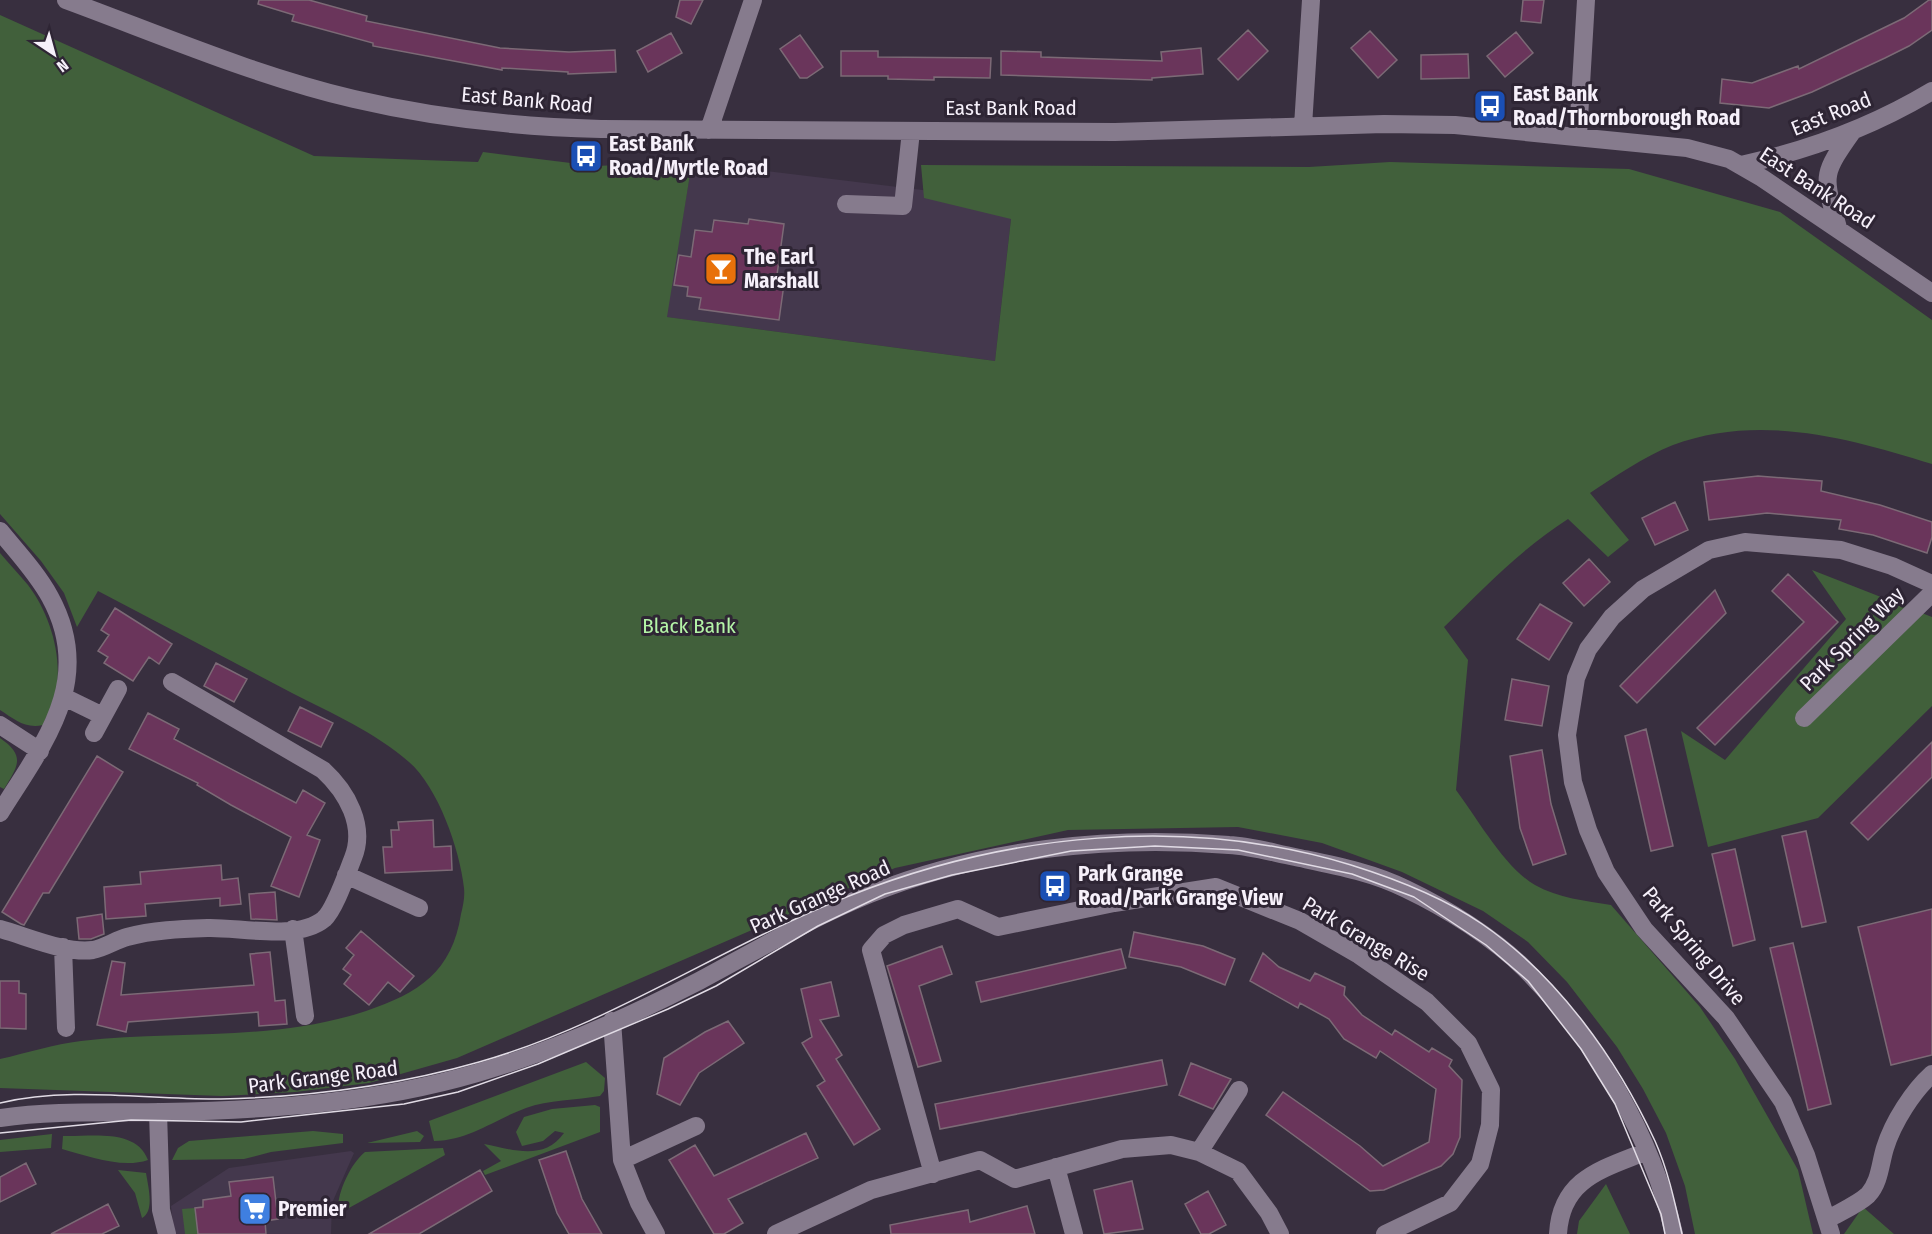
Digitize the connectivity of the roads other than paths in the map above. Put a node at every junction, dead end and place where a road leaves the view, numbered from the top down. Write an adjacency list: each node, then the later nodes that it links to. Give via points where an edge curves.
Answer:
1 (66, 0): 7 (street, East Bank Road, via 222,59 354,99 524,125)
2 (753, 0): 7 (street)
3 (1311, 0): 6 (street)
4 (1586, 0): 10 (street)
5 (1932, 90): 9 (street, East Road)
6 (1303, 126): 8 (street, East Bank Road, via 1227,130); 10 (street, East Bank Road, via 1455,124)
7 (709, 130): 8 (street, East Bank Road)
8 (911, 131): 12 (street, via 903,206)
9 (1852, 132): 11 (street, East Road, via 1810,149); 13 (street, via 1831,162 1827,175)
10 (1578, 135): 11 (street, East Bank Road, via 1687,148)
11 (1741, 165): 13 (street, East Bank Road)
12 (846, 204)
13 (1838, 228): 14 (street, East Bank Road)
14 (1932, 293)
15 (0, 531): 20 (street, via 44,587 61,621 68,670)
16 (1932, 584): 45 (street, Park Spring Drive, via 1841,550 1745,542 1708,550 1661,576 1612,617 1588,649 1576,678 1567,735 1573,782 1606,872 1644,929 1726,1018 1783,1102 1806,1155)
17 (1932, 593): 22 (street, Park Spring Way)
18 (172, 682): 27 (street, via 329,776 342,791 356,824 358,839)
19 (118, 689): 21 (street)
20 (64, 697): 21 (street); 25 (street)
21 (103, 716): 24 (street)
22 (1804, 718)
23 (0, 725): 25 (street)
24 (93, 733)
25 (40, 751): 26 (street)
26 (0, 813)
27 (346, 875): 28 (street); 30 (street, via 323,920)
28 (419, 908)
29 (0, 929): 31 (street)
30 (293, 929): 31 (street, via 146,933 92,950); 32 (street)
31 (63, 947): 34 (street)
32 (305, 1016)
33 (612, 1021): 37 (street, Park Grange Road, via 479,1073 381,1096 272,1109); 40 (street, Park Grange Road, via 872,894 948,869 1028,853 1122,841 1234,845 1344,867 1403,887 1458,918 1522,966 1567,1016 1617,1089); 42 (street)
34 (66, 1028)
35 (1932, 1074): 45 (street, Park Spring Drive, via 1904,1111 1886,1146 1878,1180 1868,1195)
36 (1239, 1090): 41 (street)
37 (158, 1112): 38 (street, Park Grange Road, via 63,1112); 46 (street, via 160,1210)
38 (0, 1118)
39 (696, 1126): 42 (street)
40 (1647, 1151): 52 (street, via 1597,1172 1569,1192 1558,1222); 53 (street, Park Grange Road, via 1666,1199)
41 (1199, 1152): 43 (street, via 1171,1145 1122,1149); 50 (street, via 1238,1171)
42 (622, 1161): 47 (street)
43 (1056, 1167): 44 (street, via 1015,1179 980,1160); 49 (street)
44 (933, 1174): 48 (street, via 871,1190); 51 (street, Park Grange Rise, via 871,950 884,935 958,909 998,927 1216,887 1300,921 1359,955 1427,1002 1468,1043 1491,1090 1490,1125 1480,1164 1450,1203)
45 (1829, 1227)
46 (167, 1234)
47 (656, 1234)
48 (776, 1234)
49 (1074, 1234)
50 (1280, 1234)
51 (1385, 1234)
52 (1558, 1234)
53 (1674, 1234)

